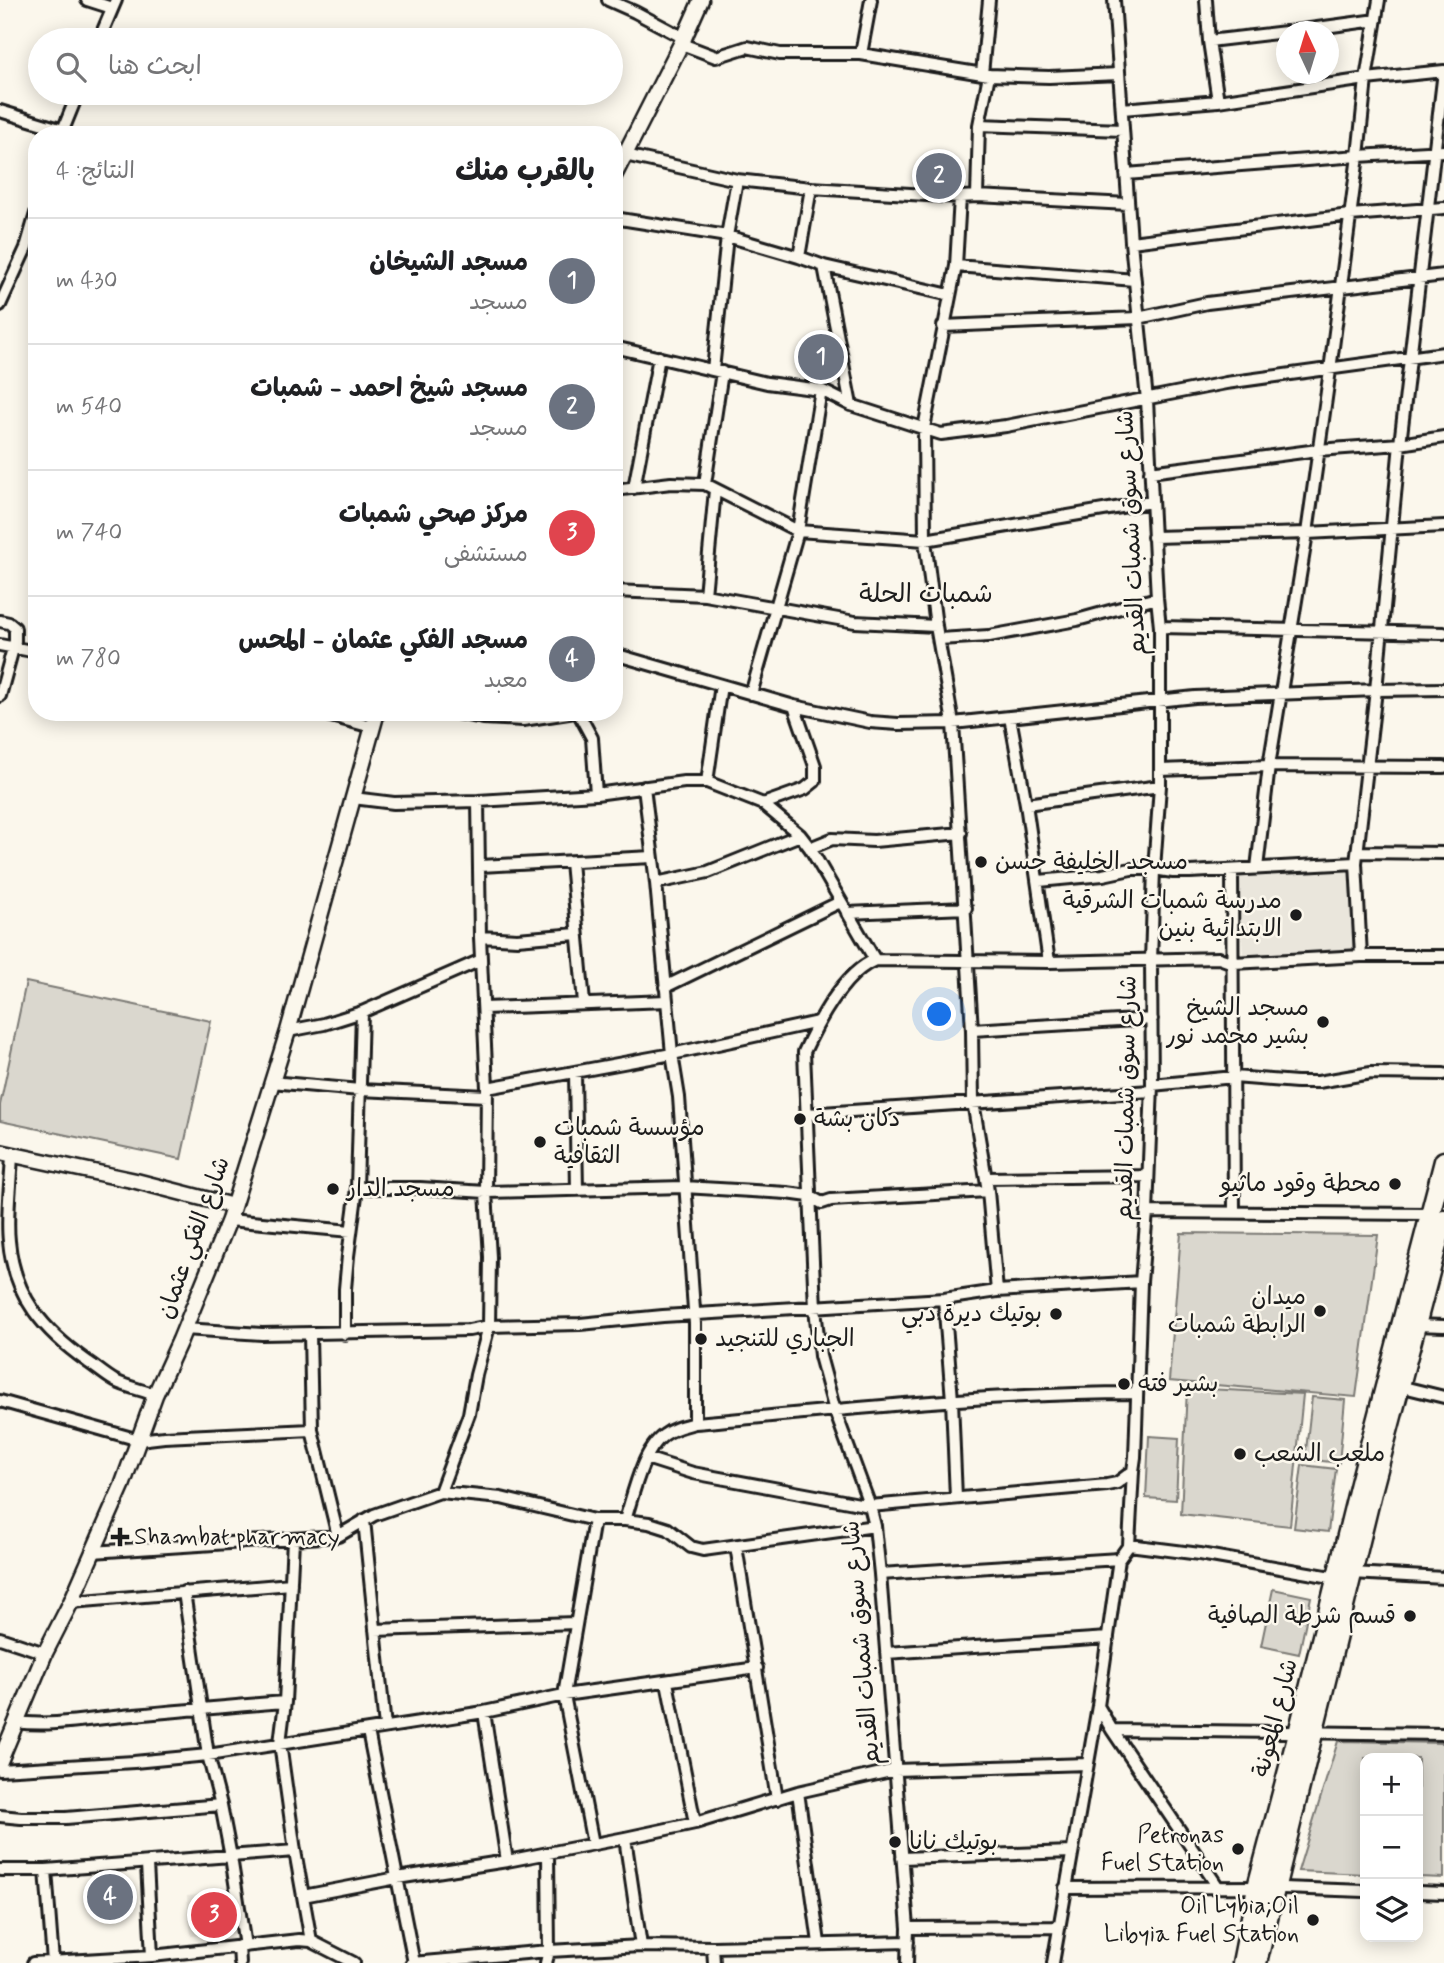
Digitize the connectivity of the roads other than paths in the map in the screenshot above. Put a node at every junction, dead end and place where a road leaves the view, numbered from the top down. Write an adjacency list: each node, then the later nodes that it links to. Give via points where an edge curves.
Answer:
1 (87, 0): 9 (street)
2 (608, 0): 14 (street)
3 (701, 0): 14 (street)
4 (871, 0): 16 (street)
5 (989, 0): 19 (street)
6 (1114, 0): 18 (street, شارع سوق شمبات القديم)
7 (1206, 0): 15 (street)
8 (1379, 0): 10 (street)
9 (114, 4): 12 (street)
10 (1376, 20): 11 (street); 20 (street)
11 (1339, 25)
12 (104, 28)
13 (1276, 33): 15 (street)
14 (684, 38): 16 (street, via 687,46 716,57 747,47 780,54); 30 (street)
15 (1209, 41): 21 (street)
16 (861, 54): 19 (street)
17 (1444, 71): 20 (street); 29 (street)
18 (1119, 74): 19 (street); 23 (street, شارع سوق شمبات القديم)
19 (985, 75): 25 (street)
20 (1366, 79): 21 (street); 31 (street)
21 (1217, 101): 23 (street)
22 (73, 105): 27 (street)
23 (1122, 109): 28 (street, شارع سوق شمبات القديم)
24 (0, 111): 26 (street)
25 (979, 125): 28 (street); 36 (street)
26 (44, 126)
27 (64, 126)
28 (1123, 130): 33 (street, شارع سوق شمبات القديم)
29 (1439, 152): 31 (street); 40 (street)
30 (625, 155): 32 (street); 34 (street)
31 (1358, 156): 33 (street); 41 (street)
32 (623, 159)
33 (1126, 174): 38 (street, شارع سوق شمبات القديم)
34 (737, 180): 35 (street); 43 (street)
35 (811, 188): 37 (street); 46 (street)
36 (977, 196): 37 (street); 38 (street)
37 (960, 197): 48 (street)
38 (1128, 204): 45 (street, شارع سوق شمبات القديم)
39 (1444, 208): 40 (street)
40 (1428, 209): 41 (street); 50 (street)
41 (1350, 215): 45 (street); 52 (street)
42 (623, 219): 43 (street)
43 (726, 236): 46 (street); 62 (street)
44 (28, 240): 54 (street)
45 (1131, 243): 51 (street, شارع سوق شمبات القديم)
46 (799, 257): 47 (street)
47 (824, 266): 53 (street); 65 (street)
48 (956, 266): 51 (street); 53 (street)
49 (1444, 275): 50 (street)
50 (1420, 278): 52 (street); 60 (street)
51 (1135, 280): 55 (street, شارع سوق شمبات القديم)
52 (1341, 286): 55 (street, via 1207,303); 61 (street)
53 (950, 295): 56 (street)
54 (0, 305)
55 (1138, 318): 56 (street); 64 (street, شارع سوق شمبات القديم)
56 (943, 326): 66 (street)
57 (623, 349): 59 (street)
58 (1444, 353): 60 (street)
59 (659, 357): 62 (street); 72 (street)
60 (1410, 358): 61 (street); 68 (street)
61 (1330, 370): 64 (street, via 1226,383); 69 (street)
62 (718, 371): 63 (street); 71 (street)
63 (821, 390): 65 (street); 78 (street)
64 (1147, 400): 66 (street, via 1006,426 941,434); 70 (street, شارع سوق شمبات القديم)
65 (851, 405): 66 (street)
66 (924, 428): 81 (street)
67 (1444, 437): 68 (street)
68 (1400, 444): 69 (street); 77 (street)
69 (1318, 450): 70 (street); 79 (street)
70 (1150, 472): 75 (street, شارع سوق شمبات القديم)
71 (705, 484): 72 (street); 74 (street)
72 (634, 488): 73 (street)
73 (623, 489)
74 (715, 490): 78 (street); 83 (street)
75 (1151, 502): 80 (street, شارع سوق شمبات القديم); 81 (street)
76 (1444, 526): 77 (street)
77 (1392, 529): 79 (street); 90 (street)
78 (799, 531): 81 (street); 85 (street)
79 (1307, 533): 80 (street); 89 (street)
80 (1153, 537): 84 (street, شارع سوق شمبات القديم)
81 (925, 540): 87 (street)
82 (623, 591): 83 (street)
83 (705, 596): 85 (street)
84 (1157, 598): 88 (street, شارع سوق شمبات القديم); 92 (street, via 1077,620 989,636)
85 (775, 609): 87 (street, via 855,622); 101 (street)
86 (0, 621): 94 (street, via 15,628)
87 (936, 626): 92 (street)
88 (1160, 627): 89 (street); 103 (street, شارع سوق شمبات القديم)
89 (1290, 628): 90 (street); 100 (street)
90 (1382, 631): 91 (street); 99 (street)
91 (1444, 633)
92 (939, 639): 108 (street)
93 (0, 645): 94 (street)
94 (13, 647): 95 (street); 102 (street)
95 (28, 650)
96 (623, 657): 97 (street)
97 (721, 685): 101 (street); 113 (street)
98 (1444, 689): 99 (street)
99 (1376, 690): 100 (street); 110 (street)
100 (1281, 693): 103 (street); 109 (street)
101 (751, 694): 104 (street)
102 (0, 696)
103 (1160, 700): 105 (street); 112 (street, شارع سوق شمبات القديم)
104 (794, 706): 108 (street, via 870,722); 119 (street, via 815,766 815,781)
105 (1010, 717): 108 (street); 120 (street)
106 (374, 721): 117 (street, شارع الفكي عثمان)
107 (582, 721): 116 (street, via 592,738)
108 (953, 723): 121 (street)
109 (1269, 766): 110 (street); 112 (street); 130 (street)
110 (1367, 766): 111 (street); 126 (street)
111 (1444, 767)
112 (1160, 770): 114 (street, شارع سوق شمبات القديم)
113 (707, 782): 115 (street); 119 (street)
114 (1160, 786): 120 (street); 129 (street, شارع سوق شمبات القديم)
115 (644, 788): 116 (street); 125 (street)
116 (596, 794): 118 (street)
117 (353, 798): 118 (street, via 394,803); 155 (street, شارع الفكي عثمان)
118 (478, 801): 128 (street)
119 (763, 804): 122 (street)
120 (1027, 804): 132 (street)
121 (961, 832): 123 (street, via 874,841 832,839); 135 (street)
122 (800, 835): 123 (street); 133 (street, via 708,872)
123 (810, 848): 134 (street)
124 (1444, 853): 126 (street)
125 (652, 857): 127 (street); 133 (street)
126 (1358, 857): 130 (street); 140 (street)
127 (571, 862): 128 (street); 137 (street)
128 (480, 866): 138 (street)
129 (1154, 869): 131 (street); 132 (street); 143 (street, شارع سوق شمبات القديم)
130 (1257, 869): 131 (street)
131 (1232, 870): 146 (street)
132 (1039, 881): 145 (street)
133 (656, 883): 147 (street)
134 (840, 902): 136 (street); 147 (street)
135 (966, 908): 136 (street); 144 (street)
136 (847, 913): 142 (street)
137 (578, 934): 138 (street); 149 (street)
138 (480, 937): 141 (street)
139 (1444, 956): 140 (street)
140 (1361, 957): 146 (street)
141 (481, 960): 150 (street); 151 (street)
142 (875, 960): 144 (street); 153 (street, via 857,970)
143 (1152, 961): 145 (street); 146 (street, via 1219,958); 152 (street, شارع سوق شمبات القديم)
144 (969, 962): 145 (street); 154 (street)
145 (1049, 962)
146 (1233, 963): 159 (street)
147 (666, 987): 148 (street)
148 (667, 1001): 149 (street); 156 (street)
149 (584, 1003): 150 (street)
150 (484, 1008): 163 (street)
151 (362, 1012): 155 (street); 162 (street)
152 (1152, 1019): 154 (street); 161 (street, شارع سوق شمبات القديم)
153 (818, 1022): 156 (street); 165 (street, via 804,1052)
154 (972, 1030): 164 (street)
155 (288, 1031): 160 (street, شارع الفكي عثمان)
156 (672, 1054): 157 (street); 170 (street)
157 (575, 1073): 163 (street); 172 (street)
158 (1444, 1074): 159 (street, via 1371,1073 1318,1082)
159 (1234, 1077): 161 (street); 177 (street)
160 (271, 1082): 162 (street); 178 (street, شارع الفكي عثمان)
161 (1152, 1088): 164 (street); 168 (street, شارع سوق شمبات القديم)
162 (360, 1090): 163 (street); 171 (street)
163 (487, 1092): 174 (street)
164 (973, 1102): 165 (street); 169 (street)
165 (807, 1114): 175 (street)
166 (6, 1154): 178 (street, via 136,1181); 194 (street, via 11,1258 28,1303 73,1352 116,1381)
167 (1444, 1161): 179 (highway, شارع المعونة)
168 (1148, 1176): 169 (street); 176 (street, شارع سوق شمبات القديم)
169 (986, 1178): 173 (street)
170 (684, 1187): 172 (street); 175 (street); 185 (street)
171 (357, 1188): 174 (street); 180 (street)
172 (577, 1190): 174 (street)
173 (988, 1191): 175 (street, via 822,1203); 182 (street)
174 (486, 1192): 187 (street)
175 (809, 1196): 184 (street)
176 (1146, 1212): 177 (street); 181 (street, شارع سوق شمبات القديم)
177 (1234, 1212): 179 (street)
178 (231, 1213): 180 (street); 189 (street, شارع الفكي عثمان)
179 (1437, 1216): 186 (highway, شارع المعونة); 218 (highway, شارع المعونة)
180 (351, 1231): 191 (street)
181 (1141, 1282): 182 (street); 193 (street, شارع سوق شمبات القديم)
182 (997, 1291): 183 (street)
183 (944, 1299): 184 (street); 196 (street)
184 (815, 1308): 185 (street); 198 (street, via 820,1356)
185 (694, 1314): 187 (street); 199 (street)
186 (1416, 1325): 188 (street); 192 (highway, شارع المعونة)
187 (489, 1326): 191 (street); 204 (street, via 469,1414)
188 (1444, 1326)
189 (184, 1329): 190 (street); 194 (street, شارع الفكي عثمان)
190 (310, 1334): 191 (street); 200 (street)
191 (345, 1334)
192 (1399, 1386): 195 (street); 218 (highway, شارع المعونة)
193 (1137, 1393): 196 (street); 203 (street, شارع سوق شمبات القديم)
194 (155, 1395): 201 (street, شارع الفكي عثمان)
195 (1444, 1396)
196 (952, 1400): 198 (street); 205 (street)
197 (0, 1401): 201 (street)
198 (835, 1411): 199 (street); 206 (street)
199 (695, 1423): 202 (street, via 662,1436)
200 (312, 1430): 201 (street); 211 (street)
201 (139, 1440): 215 (street, شارع الفكي عثمان)
202 (646, 1458): 206 (street, via 693,1473); 209 (street)
203 (1133, 1471): 205 (street, شارع سوق شمبات القديم, via 1107,1486); 213 (street)
204 (440, 1492): 207 (street); 208 (street, via 501,1498)
205 (956, 1498): 206 (street, شارع سوق شمبات القديم)
206 (870, 1506): 210 (street, شارع سوق شمبات القديم)
207 (364, 1520): 211 (street); 224 (street)
208 (594, 1520): 209 (street); 223 (street)
209 (625, 1520): 214 (street, via 668,1529 694,1548)
210 (875, 1526): 214 (street); 217 (street, شارع سوق شمبات القديم)
211 (338, 1536): 212 (street)
212 (293, 1540): 215 (street); 220 (street)
213 (1129, 1545): 216 (street); 218 (street)
214 (736, 1546): 229 (street)
215 (92, 1552): 222 (street, شارع الفكي عثمان)
216 (1119, 1559): 217 (street); 226 (street)
217 (880, 1574): 228 (street, شارع سوق شمبات القديم)
218 (1344, 1575): 219 (street); 240 (highway, شارع المعونة)
219 (1444, 1578)
220 (291, 1584): 221 (street); 232 (street)
221 (184, 1592): 222 (street); 234 (street)
222 (71, 1602): 227 (street, شارع الفكي عثمان)
223 (575, 1623): 224 (street); 231 (street)
224 (375, 1630): 237 (street)
225 (0, 1638): 227 (street)
226 (1108, 1638): 228 (street); 233 (street)
227 (45, 1653): 236 (street, شارع الفكي عثمان)
228 (886, 1653): 247 (street, شارع سوق شمبات القديم)
229 (757, 1668): 230 (street); 249 (street)
230 (667, 1682): 231 (street); 252 (street)
231 (564, 1695): 235 (street); 254 (street)
232 (285, 1702): 234 (street); 242 (street)
233 (1098, 1706): 238 (street); 245 (street)
234 (202, 1709): 236 (street, via 82,1721); 243 (street)
235 (484, 1712): 237 (street); 260 (street)
236 (15, 1722): 244 (street, شارع الفكي عثمان)
237 (385, 1727): 239 (street)
238 (1112, 1730): 240 (street); 265 (street)
239 (368, 1731): 242 (street); 264 (street)
240 (1306, 1732): 241 (street); 266 (highway, شارع المعونة)
241 (1444, 1734)
242 (280, 1743): 243 (street); 255 (street)
243 (208, 1755): 246 (street); 250 (street)
244 (0, 1761)
245 (1087, 1764): 247 (street); 256 (street)
246 (0, 1770)
247 (895, 1770): 248 (street); 259 (street, شارع سوق شمبات القديم)
248 (798, 1792): 249 (street); 276 (street)
249 (777, 1799): 252 (street)
250 (221, 1805): 251 (street, via 66,1818); 258 (street)
251 (0, 1816)
252 (695, 1823): 253 (street)
253 (625, 1838): 254 (street); 278 (street)
254 (593, 1844): 257 (street)
255 (295, 1851): 258 (street); 271 (street)
256 (1072, 1852): 259 (street); 267 (street)
257 (548, 1853): 260 (street); 280 (street)
258 (231, 1857): 261 (street); 277 (street)
259 (902, 1858): 273 (street, شارع سوق شمبات القديم)
260 (507, 1861): 264 (street)
261 (147, 1864): 263 (street); 281 (street)
262 (0, 1870): 263 (street)
263 (46, 1870): 282 (street)
264 (397, 1878): 271 (street); 286 (street)
265 (1217, 1887): 266 (street); 267 (street)
266 (1266, 1887): 268 (street); 291 (highway, شارع المعونة); 292 (highway, شارع المعونة)
267 (1065, 1888): 272 (street)
268 (1360, 1891)
269 (1423, 1892): 270 (street)
270 (1444, 1893)
271 (303, 1896): 274 (street)
272 (1059, 1927): 273 (street); 290 (street)
273 (908, 1928): 275 (street, شارع سوق شمبات القديم)
274 (311, 1941): 277 (street); 285 (street)
275 (908, 1942): 276 (street); 289 (street, شارع سوق شمبات القديم)
276 (819, 1943): 279 (street)
277 (242, 1946): 281 (street); 284 (street)
278 (641, 1946): 279 (street); 280 (street)
279 (713, 1947): 288 (street)
280 (549, 1951): 286 (street); 287 (street)
281 (146, 1959): 282 (street)
282 (53, 1962): 283 (street)
283 (33, 1963)
284 (240, 1963)
285 (354, 1963)
286 (413, 1963)
287 (547, 1963)
288 (714, 1963)
289 (907, 1963)
290 (1053, 1963)
291 (1242, 1963)
292 (1257, 1963)

